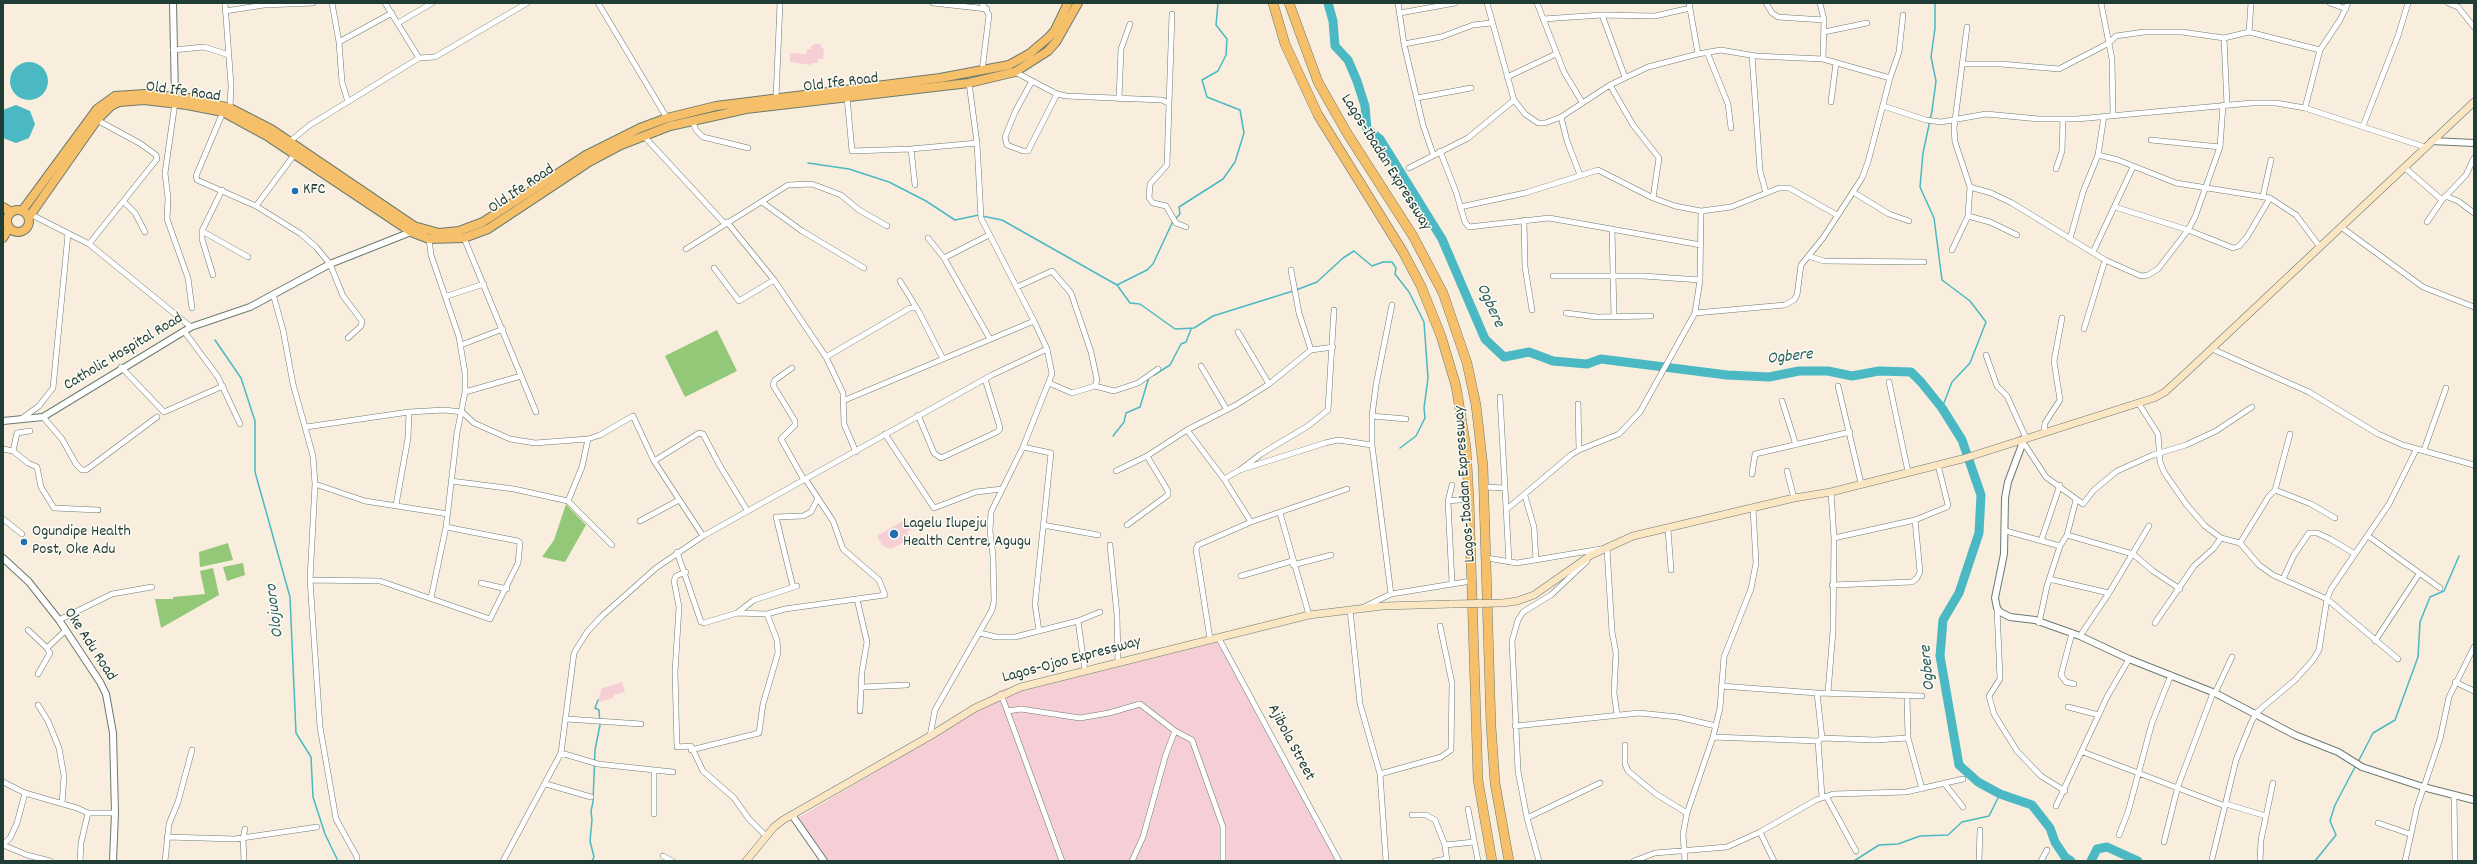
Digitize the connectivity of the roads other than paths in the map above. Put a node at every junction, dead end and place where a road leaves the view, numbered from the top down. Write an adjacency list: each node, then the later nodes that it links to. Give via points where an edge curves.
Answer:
1 (173, 3): 51 (street)
2 (225, 3): 31 (street)
3 (313, 3): 31 (street, via 264,5)
4 (332, 3): 48 (street)
5 (385, 3): 32 (street)
6 (432, 3): 39 (street)
7 (527, 3): 58 (street, via 435,57)
8 (598, 3): 92 (street)
9 (780, 3): 79 (street)
10 (933, 3): 30 (street)
11 (982, 3): 30 (street)
12 (1068, 3): 62 (main road, Old Ife Road, via 1055,30 1029,54 1009,65)
13 (1078, 3): 63 (main road, Old Ife Road, via 1056,42 1048,51)
14 (1272, 3): 291 (highway, Lagos-Ibadan Expressway, via 1285,44 1306,92 1333,141 1403,252 1429,304 1450,364 1461,408)
15 (1289, 3): 282 (highway, Lagos-Ibadan Expressway, via 1318,82 1413,236 1443,293 1467,363 1476,405)
16 (1398, 3): 33 (street)
17 (1455, 3): 33 (street)
18 (1487, 3): 40 (street)
19 (1537, 3): 37 (street)
20 (1766, 3): 38 (street, via 1778,17)
21 (1820, 3): 38 (street)
22 (2101, 3): 49 (street)
23 (2251, 3): 46 (street)
24 (2330, 3): 29 (street)
25 (2348, 3): 29 (street)
26 (2408, 3): 97 (street)
27 (2448, 3): 44 (street, via 2458,7)
28 (1690, 6): 35 (street, via 1655,16); 55 (street)
29 (2346, 8): 52 (street)
30 (987, 9): 62 (street, via 989,15)
31 (225, 11): 56 (street)
32 (392, 13): 39 (street); 48 (street)
33 (1400, 13): 50 (street)
34 (1172, 14): 72 (street)
35 (1602, 15): 37 (street); 65 (street)
36 (1903, 15): 66 (street, via 1899,52)
37 (1543, 19): 54 (street)
38 (1824, 20): 45 (street)
39 (398, 23): 58 (street)
40 (1491, 23): 50 (street, via 1473,25 1441,37); 64 (street)
41 (1867, 23): 45 (street)
42 (1130, 24): 75 (street, via 1122,49)
43 (1967, 27): 61 (street)
44 (2474, 27)
45 (1824, 32): 59 (street)
46 (2249, 32): 47 (street); 52 (street)
47 (2224, 38): 49 (street, via 2182,32 2144,32 2116,36); 85 (street)
48 (339, 42): 80 (street, via 342,82)
49 (2109, 43): 61 (street, via 2059,69); 89 (street, via 2114,89)
50 (1404, 44): 74 (street)
51 (173, 50): 56 (street, via 204,47); 76 (street)
52 (2320, 50): 87 (street)
53 (1707, 52): 55 (street); 57 (street, via 1721,50); 98 (street, via 1728,104)
54 (1556, 54): 64 (street); 81 (street)
55 (1698, 54): 65 (street, via 1663,62)
56 (229, 55): 88 (street)
57 (1752, 55): 59 (street); 126 (street, via 1760,171)
58 (419, 58): 80 (street)
59 (1824, 59): 60 (street)
60 (1836, 63): 66 (street); 82 (street)
61 (1964, 64): 96 (street)
62 (982, 72): 79 (main road, Old Ife Road)
63 (1015, 72): 67 (street); 68 (main road, Old Ife Road)
64 (1507, 77): 78 (street)
65 (1625, 77): 69 (street)
66 (1890, 78): 86 (street)
67 (1032, 81): 71 (street); 71 (street, via 1005,137 1007,145 1028,151)
68 (969, 83): 73 (main road, Old Ife Road); 104 (street)
69 (1610, 85): 81 (street); 128 (street, via 1633,124 1659,158)
70 (1472, 88): 74 (street)
71 (1057, 94): 75 (street)
72 (1168, 96): 77 (street); 84 (street)
73 (847, 97): 79 (main road, Old Ife Road); 109 (street, via 852,151)
74 (1416, 98): 111 (street)
75 (1119, 99): 77 (street)
76 (175, 100): 88 (main road, Old Ife Road, via 189,98); 94 (main road, Old Ife Road, via 126,100 111,106); 139 (main road, Old Ife Road, via 132,93 107,100 82,127); 190 (street, via 166,173 167,218 188,278)
77 (1162, 100): 84 (street)
78 (1514, 100): 91 (street, via 1525,114 1538,123); 110 (street, via 1472,136)
79 (774, 101): 92 (main road, Old Ife Road, via 716,106); 95 (main road, Old Ife Road)
80 (348, 102): 103 (street, via 310,125)
81 (1582, 102): 91 (street)
82 (1830, 102)
83 (2474, 102): 102 (main road, Lagos-Ojoo Expressway)
84 (1168, 103): 148 (street, via 1167,165 1150,184 1149,198 1153,203 1166,206 1176,222)
85 (2225, 105): 87 (street, via 2276,103); 89 (street); 106 (street)
86 (1883, 106): 96 (street, via 1926,120); 125 (street, via 1868,162)
87 (2305, 108): 97 (street)
88 (227, 110): 99 (main road, Old Ife Road); 124 (street, via 196,176 200,182)
89 (2113, 114): 90 (street)
90 (2104, 116): 93 (street); 113 (street)
91 (1561, 117): 120 (street)
92 (667, 118): 103 (main road, Old Ife Road, via 640,128 586,155 483,222 459,231 440,233 414,226)
93 (2063, 119): 96 (street, via 1997,114); 119 (street, via 2062,151)
94 (96, 120): 131 (street, via 156,155 154,166); 139 (main road, Old Ife Road)
95 (692, 120): 100 (main road, Old Ife Road); 108 (street, via 696,130 703,137)
96 (1955, 121): 122 (street, via 1955,142)
97 (2363, 126): 107 (street)
98 (1731, 128)
99 (269, 132): 103 (main road, Old Ife Road); 112 (main road, Old Ife Road)
100 (643, 135): 146 (street); 159 (main road, Old Ife Road, via 589,162 488,229)
101 (2151, 140): 106 (street)
102 (2432, 141): 105 (street); 107 (main road, Lagos-Ojoo Expressway)
103 (289, 142)
104 (977, 143): 109 (street); 156 (street, via 979,210)
105 (2474, 143)
106 (2220, 147): 123 (street, via 2212,174)
107 (2425, 147): 117 (main road, Lagos-Ojoo Expressway)
108 (748, 148)
109 (911, 149): 121 (street)
110 (1440, 151): 111 (street); 135 (street)
111 (1433, 154): 118 (street)
112 (294, 155): 133 (street); 154 (main road, Old Ife Road)
113 (2098, 155): 116 (street); 161 (street, via 2083,192)
114 (2474, 158): 130 (street, via 2466,175)
115 (2271, 160): 127 (street)
116 (2133, 167): 123 (street, via 2176,183); 136 (street)
117 (2404, 167): 130 (street); 149 (main road, Lagos-Ojoo Expressway)
118 (1409, 168)
119 (2056, 169)
120 (1580, 176): 128 (street, via 1598,170 1605,172); 135 (street, via 1525,193)
121 (915, 185)
122 (1970, 187): 141 (street); 161 (street, via 1990,192 2012,202)
123 (2204, 188): 127 (street); 151 (street)
124 (222, 190): 133 (street); 152 (street)
125 (1852, 192): 140 (street); 144 (street, via 1889,214)
126 (1766, 193): 137 (street, via 1741,204); 140 (street, via 1789,188)
127 (2263, 196): 129 (street)
128 (1653, 198): 137 (street)
129 (2270, 198): 151 (street, via 2239,246 2233,248); 165 (street, via 2296,215)
130 (2444, 198): 138 (street, via 2458,201); 145 (street)
131 (124, 202): 153 (street, via 135,213); 163 (street)
132 (762, 202): 146 (street); 147 (street, via 784,186 812,184 841,195 859,210); 176 (street, via 802,231)
133 (256, 206): 174 (street, via 304,237)
134 (3, 207): 142 (main road)
135 (1460, 207): 143 (street, via 1469,227)
136 (2115, 207): 151 (street); 168 (street)
137 (1701, 211): 164 (street)
138 (2474, 213)
139 (27, 214): 142 (main road); 142 (main road, Old Ife Road, via 29,222 25,230 17,232); 155 (street)
140 (1837, 215): 169 (street)
141 (1968, 216): 157 (street, via 1990,222); 167 (street)
142 (8, 219): 158 (main road)
143 (1524, 220): 150 (street, via 1553,218); 193 (street, via 1525,267)
144 (1909, 222)
145 (2427, 222)
146 (725, 223): 166 (street); 181 (street)
147 (887, 226)
148 (1186, 227)
149 (2340, 227): 165 (main road, Lagos-Ojoo Expressway); 189 (street, via 2423,287)
150 (1612, 229): 164 (street); 179 (street)
151 (2188, 230): 172 (street, via 2158,269 2148,275 2141,276)
152 (202, 231): 170 (street); 178 (street)
153 (145, 232)
154 (411, 232): 162 (main road, Old Ife Road); 174 (street, Catholic Hospital Road)
155 (68, 234): 163 (street); 245 (street, via 53,388 39,406)
156 (989, 235): 171 (street); 185 (street)
157 (2016, 235)
158 (3, 238)
159 (464, 238): 162 (main road, Old Ife Road); 184 (street)
160 (928, 238): 171 (street)
161 (2070, 238): 168 (street)
162 (429, 239): 187 (street)
163 (90, 244): 200 (street)
164 (1701, 245): 182 (street)
165 (2320, 247): 209 (main road, Lagos-Ojoo Expressway)
166 (686, 249)
167 (1952, 250)
168 (2093, 252): 172 (street)
169 (1808, 256): 173 (street, via 1824,261); 194 (street, via 1799,270 1797,295 1790,303)
170 (248, 257)
171 (944, 258): 206 (street)
172 (2105, 260): 202 (street)
173 (1924, 262)
174 (330, 264): 186 (street, Catholic Hospital Road); 205 (street, via 339,290 362,321 361,326)
175 (714, 268): 181 (street, via 739,301)
176 (864, 268)
177 (1291, 270): 211 (street, via 1293,290)
178 (213, 275)
179 (1615, 275): 180 (street); 182 (street); 196 (street)
180 (1553, 276)
181 (774, 280): 213 (street)
182 (1700, 280): 194 (street)
183 (900, 281): 191 (street)
184 (484, 284): 187 (street); 201 (street)
185 (1017, 287): 199 (street); 225 (street, via 1052,271 1071,293 1091,352 1097,380)
186 (273, 294): 200 (street, Catholic Hospital Road, via 236,313); 247 (street, via 293,384)
187 (446, 296): 207 (street)
188 (1392, 304): 241 (street, via 1380,358)
189 (2474, 307)
190 (192, 308)
191 (916, 308): 213 (street, via 910,308); 214 (street)
192 (1334, 310): 208 (street)
193 (1532, 310)
194 (1695, 312): 260 (street, via 1640,412 1626,428 1608,440)
195 (1566, 313): 196 (street)
196 (1614, 316): 197 (street)
197 (1651, 316)
198 (2062, 318): 250 (street, via 2054,361 2060,400 2045,423)
199 (1034, 321): 206 (street); 210 (street)
200 (192, 327): 203 (street, Catholic Hospital Road)
201 (503, 329): 207 (street); 219 (street)
202 (2084, 329)
203 (184, 331): 216 (street, Catholic Hospital Road); 224 (street)
204 (1238, 332): 223 (street)
205 (348, 338)
206 (990, 339): 214 (street)
207 (461, 345): 228 (street, via 465,364)
208 (1333, 347): 211 (street); 270 (street, via 1328,410)
209 (2212, 348): 233 (main road, Lagos-Ojoo Expressway, via 2164,392); 261 (street, via 2309,392 2378,434)
210 (1047, 349): 220 (street); 222 (street, via 1052,366)
211 (1311, 350): 223 (street)
212 (1986, 355): 255 (street, via 1996,382 2007,396)
213 (826, 357): 230 (street)
214 (943, 359): 230 (street)
215 (1201, 366): 235 (street)
216 (121, 367): 224 (street, via 164,412); 240 (street, Catholic Hospital Road)
217 (792, 368): 276 (street, via 773,384 796,421 795,426 781,439)
218 (1158, 369): 225 (street, via 1121,389 1108,391)
219 (521, 376): 228 (street); 238 (street)
220 (985, 379): 239 (street); 239 (street, via 999,424 1000,429 997,432 941,458 934,454)
221 (1889, 382): 273 (street)
222 (1050, 383): 225 (street, via 1072,393); 258 (street, via 1040,400)
223 (1269, 384): 235 (street)
224 (223, 386): 246 (street)
225 (1095, 386)
226 (1838, 386): 251 (street)
227 (2446, 388): 262 (street)
228 (465, 392): 237 (street)
229 (1500, 398): 284 (street)
230 (844, 400): 264 (street, via 844,424)
231 (1782, 401): 257 (street)
232 (1578, 404): 260 (street)
233 (2139, 404): 250 (main road, Lagos-Ojoo Expressway); 265 (street, via 2156,430)
234 (2252, 407): 265 (street, via 2216,431 2186,445)
235 (1227, 410): 248 (street)
236 (409, 412): 237 (street); 247 (street); 296 (street, via 408,438)
237 (462, 412): 254 (street, via 474,423 523,442); 277 (street)
238 (536, 412)
239 (918, 415): 252 (street)
240 (43, 416): 242 (street, via 82,470 86,470); 245 (street, Catholic Hospital Road)
241 (1372, 416): 243 (street); 256 (street)
242 (157, 417)
243 (1406, 419)
244 (3, 421): 245 (street, Catholic Hospital Road)
245 (18, 421)
246 (240, 424)
247 (306, 427): 279 (street)
248 (1187, 430): 266 (street); 275 (street)
249 (30, 431): 263 (street, via 18,433)
250 (2044, 431): 255 (main road, Lagos-Ojoo Expressway)
251 (1850, 432): 257 (street); 278 (street)
252 (885, 434): 264 (street); 285 (street, via 934,508 976,492)
253 (2290, 434): 286 (street)
254 (588, 438): 267 (street, via 607,432 633,416); 294 (street, via 582,467)
255 (2023, 440): 268 (main road, Lagos-Ojoo Expressway); 281 (street, via 2046,477); 313 (street, via 2008,482)
256 (1372, 445): 270 (street, via 1331,441); 353 (street)
257 (1796, 445): 274 (street, via 1755,454)
258 (1023, 447): 285 (street); 308 (street, via 1051,453)
259 (3, 449): 263 (street)
260 (1579, 450): 288 (street)
261 (2416, 450): 262 (street); 318 (street, via 2400,485)
262 (2424, 450): 269 (street)
263 (13, 451): 299 (street, via 39,469 40,487 54,508)
264 (856, 452): 276 (street)
265 (2160, 453): 293 (street, via 2117,472 2094,490 2083,504); 320 (street, via 2164,472 2186,504 2205,526)
266 (1147, 456): 271 (street); 309 (street, via 1168,495)
267 (654, 461): 292 (street); 300 (street, via 699,433 703,434)
268 (1938, 465): 273 (main road, Lagos-Ojoo Expressway); 305 (street, via 1948,507)
269 (2474, 465)
270 (1240, 470): 275 (street)
271 (1116, 471)
272 (1788, 472): 290 (street)
273 (1908, 472): 278 (main road, Lagos-Ojoo Expressway)
274 (1752, 474)
275 (1224, 478): 307 (street)
276 (805, 480): 289 (street); 300 (street)
277 (452, 481): 294 (street, via 514,489); 302 (street)
278 (1861, 483): 287 (main road, Lagos-Ojoo Expressway)
279 (316, 484): 296 (street, via 355,499); 343 (street)
280 (1452, 485): 295 (street)
281 (2060, 485): 293 (street); 321 (street)
282 (1484, 487): 284 (street); 333 (highway, Lagos-Ibadan Expressway)
283 (1347, 488): 301 (street)
284 (1504, 488): 298 (street)
285 (1002, 489): 372 (street, via 990,520 994,601 989,618)
286 (2275, 490): 303 (street, via 2311,504); 322 (street)
287 (1831, 492): 290 (main road, Lagos-Ojoo Expressway); 319 (street)
288 (1525, 496): 298 (street); 334 (street, via 1534,527)
289 (818, 498): 355 (street, via 833,521 843,549 879,580 885,591 885,595); 361 (street, via 811,512 803,516 776,517 795,586 754,600)
290 (1794, 498): 297 (main road, Lagos-Ojoo Expressway)
291 (1469, 499): 295 (street); 344 (highway, Lagos-Ibadan Expressway)
292 (679, 500): 306 (street); 317 (street)
293 (2076, 500): 315 (street)
294 (568, 501): 323 (street)
295 (1448, 501): 345 (street)
296 (396, 505): 302 (street)
297 (1753, 508): 312 (main road, Lagos-Ojoo Expressway); 390 (street, via 1756,563 1751,590 1724,657)
298 (1507, 509): 335 (street)
299 (98, 510)
300 (747, 510): 317 (street)
301 (1280, 513): 307 (street); 336 (street)
302 (448, 514): 311 (street)
303 (2335, 518)
304 (3, 519): 314 (street)
305 (1915, 520): 319 (street); 347 (street, via 1920,572 1912,582)
306 (640, 521)
307 (1251, 522): 376 (street, via 1203,540 1196,549)
308 (1042, 525): 316 (street); 371 (street, via 1035,604)
309 (1127, 525)
310 (2149, 526): 328 (street)
311 (446, 527): 350 (street, via 518,541 521,549 518,563); 354 (street)
312 (1668, 529): 326 (main road, Lagos-Ojoo Expressway, via 1638,535); 337 (street)
313 (2006, 531): 321 (street); 358 (street, via 1995,598)
314 (22, 534)
315 (2067, 534): 325 (street); 328 (street)
316 (1098, 535)
317 (703, 536): 327 (street)
318 (2368, 536): 329 (street); 339 (street)
319 (1834, 538): 347 (street)
320 (2221, 538): 322 (street); 351 (street, via 2194,566)
321 (2041, 541): 325 (street)
322 (2240, 543): 342 (street, via 2259,565)
323 (612, 545)
324 (1110, 545): 383 (street, via 1117,615)
325 (2060, 546): 341 (street)
326 (1607, 548): 331 (main road, Lagos-Ojoo Expressway); 334 (street); 404 (street, via 1612,632 1616,653 1614,694)
327 (677, 552): 338 (street); 406 (street, via 633,587 579,643 571,669)
328 (2133, 554): 351 (street); 352 (street)
329 (2355, 554): 342 (street, via 2317,533 2309,533 2294,555); 356 (street, via 2337,579)
330 (1331, 555): 336 (street)
331 (1591, 555): 357 (main road, Lagos-Ojoo Expressway, bridge, via 1534,595 1517,601); 408 (street, via 1552,595 1530,607 1518,620 1512,641)
332 (3, 558): 364 (street, Oke Adu Road, via 29,582)
333 (1487, 558): 335 (street); 490 (highway, Lagos-Ibadan Expressway, via 1493,761 1499,816)
334 (1536, 560): 335 (street)
335 (1509, 562)
336 (1293, 563): 340 (street); 363 (street)
337 (1671, 570)
338 (686, 572): 361 (street, via 702,622); 417 (street, via 676,576 674,581 679,607 675,705 678,747 689,746)
339 (2419, 574): 349 (street); 377 (street)
340 (1241, 576)
341 (2049, 579): 352 (street); 366 (street)
342 (2283, 579): 356 (street)
343 (310, 580): 354 (street, via 373,579); 477 (street, via 315,680 326,764 336,819)
344 (1471, 581): 345 (street); 489 (highway, Lagos-Ibadan Expressway, via 1478,780)
345 (1452, 582): 353 (street)
346 (481, 583): 350 (street)
347 (1832, 585): 393 (street, via 1833,631)
348 (152, 587): 364 (street, via 112,594)
349 (2440, 588)
350 (507, 589): 354 (street, via 490,619)
351 (2180, 589): 367 (street)
352 (2109, 593): 374 (street)
353 (1390, 594): 357 (street)
354 (431, 598)
355 (857, 599): 362 (street, via 784,609); 391 (street, via 867,642)
356 (2327, 599): 377 (street); 403 (street, via 2318,650 2313,660 2295,680)
357 (1362, 608): 359 (main road, Lagos-Ojoo Expressway)
358 (1997, 608): 366 (street, via 2006,616 2035,620); 433 (street, via 2000,679 1989,696 1994,714 2017,752 2041,776)
359 (1350, 610): 363 (main road, Lagos-Ojoo Expressway); 422 (street, via 1360,704)
360 (1100, 612): 365 (street)
361 (737, 613): 362 (street)
362 (767, 614): 417 (street, via 777,640 778,653 763,704 759,733)
363 (1309, 615): 375 (main road, Lagos-Ojoo Expressway)
364 (59, 620): 370 (street, Oke Adu Road)
365 (1078, 621): 371 (street); 384 (street)
366 (2039, 623): 373 (street)
367 (2155, 623)
368 (1440, 626): 422 (street, via 1452,683 1451,750 1441,757)
369 (28, 630): 379 (street)
370 (66, 630): 379 (street); 445 (street, Oke Adu Road, via 100,682 109,706 113,733)
371 (1039, 631): 372 (street, via 1015,637 996,637)
372 (980, 633): 411 (street, via 935,710)
373 (2072, 633): 374 (street); 388 (street, via 2061,675 2066,682)
374 (2080, 636): 382 (street)
375 (1218, 637): 376 (main road, Lagos-Ojoo Expressway); 485 (street, Ajibola Street)
376 (1210, 639): 383 (main road, Lagos-Ojoo Expressway)
377 (2375, 641): 381 (street)
378 (2474, 647): 387 (street)
379 (47, 648): 385 (street, via 50,653)
380 (2232, 657): 395 (street)
381 (2398, 658)
382 (2129, 659): 386 (street); 405 (street)
383 (1118, 663): 384 (main road, Lagos-Ojoo Expressway)
384 (1085, 671): 396 (main road, Lagos-Ojoo Expressway)
385 (38, 674)
386 (2171, 675): 395 (street); 423 (street, via 2152,723)
387 (2455, 682): 392 (street); 431 (street, via 2440,739)
388 (2074, 684)
389 (907, 685): 391 (street)
390 (1721, 686): 394 (street); 409 (street)
391 (862, 687): 401 (street)
392 (2474, 691)
393 (1828, 692): 394 (street); 397 (street)
394 (1817, 693): 414 (street)
395 (2214, 693): 403 (street); 430 (street)
396 (1001, 694): 402 (street); 411 (main road, Lagos-Ojoo Expressway)
397 (1906, 696): 398 (street); 413 (street)
398 (1922, 696)
399 (38, 705): 439 (street, via 59,748 64,776)
400 (2068, 708): 405 (street)
401 (860, 711)
402 (1008, 711): 410 (street, via 1021,709 1080,718 1140,704); 482 (street)
403 (2256, 713): 431 (street, via 2295,735 2338,752 2362,767); 440 (street, via 2236,760)
404 (1617, 714): 408 (street); 409 (street, via 1652,713)
405 (2099, 715): 418 (street)
406 (567, 719): 407 (street); 419 (street)
407 (641, 724)
408 (1515, 726): 451 (street, via 1518,771)
409 (1716, 726): 412 (street)
410 (1175, 731): 483 (street, via 1143,837); 484 (street, via 1192,740 1223,827)
411 (930, 736): 448 (main road, Lagos-Ojoo Expressway)
412 (1714, 737): 414 (street); 444 (street)
413 (1908, 738): 414 (street); 432 (street)
414 (1820, 740): 437 (street)
415 (1625, 745): 444 (street, via 1625,764 1628,771 1656,794)
416 (192, 750): 460 (street)
417 (691, 750): 459 (street, via 703,771 734,798 749,819)
418 (2083, 752): 423 (street); 433 (street)
419 (561, 753): 420 (street, via 598,764); 428 (street)
420 (654, 771): 421 (street); 447 (street)
421 (673, 772)
422 (1380, 774): 486 (street)
423 (2139, 774): 430 (street); 458 (street)
424 (1963, 779): 426 (street)
425 (3, 782): 434 (street)
426 (1944, 783): 432 (street); 442 (street)
427 (2273, 783): 450 (street)
428 (546, 784): 436 (street); 478 (street)
429 (1600, 784): 451 (street)
430 (2178, 786): 440 (street); 463 (street)
431 (2423, 787): 435 (street); 457 (street)
432 (1922, 789): 437 (street, via 1897,793 1842,792)
433 (2065, 791): 441 (street)
434 (26, 793): 439 (street); 464 (street, via 17,823 10,838)
435 (2454, 795): 438 (street); 499 (street)
436 (591, 797)
437 (1824, 797): 456 (street); 467 (street)
438 (2474, 800)
439 (62, 804): 446 (street)
440 (2225, 805): 450 (street); 470 (street)
441 (2056, 806)
442 (1963, 807)
443 (1468, 809): 462 (street)
444 (1686, 812): 466 (street)
445 (115, 813): 446 (street); 474 (street, Oke Adu Road)
446 (88, 814): 473 (street, via 81,843)
447 (654, 814)
448 (792, 815): 459 (main road, Lagos-Ojoo Expressway); 481 (street)
449 (1412, 815): 465 (street, via 1426,815 1435,820)
450 (2266, 816): 497 (street)
451 (1527, 818): 491 (street)
452 (2378, 823): 457 (street)
453 (317, 827): 461 (street)
454 (245, 829): 461 (street)
455 (1980, 830): 495 (street)
456 (1760, 832): 466 (street, via 1727,847); 494 (street)
457 (2410, 834): 498 (street)
458 (2119, 835)
459 (766, 836): 480 (main road, Lagos-Ojoo Expressway)
460 (167, 837): 461 (street); 475 (street)
461 (243, 838): 476 (street)
462 (1474, 842): 465 (street); 488 (street)
463 (2164, 842)
464 (3, 844): 472 (street, via 27,855)
465 (1445, 845): 471 (street)
466 (1684, 850): 492 (street, via 1655,853); 493 (street)
467 (1856, 850)
468 (2047, 850): 496 (street)
469 (662, 856): 479 (street)
470 (2212, 859)
471 (1447, 860): 487 (street)
472 (50, 861)
473 (80, 861)
474 (113, 861)
475 (165, 861)
476 (244, 861)
477 (357, 861)
478 (503, 861)
479 (672, 861)
480 (746, 861)
481 (824, 861)
482 (1062, 861)
483 (1132, 861)
484 (1223, 861)
485 (1339, 861)
486 (1386, 861)
487 (1435, 861)
488 (1478, 861)
489 (1492, 861)
490 (1509, 861)
491 (1539, 861)
492 (1634, 861)
493 (1686, 861)
494 (1774, 861)
495 (1979, 861)
496 (2041, 861)
497 (2260, 861)
498 (2404, 861)
499 (2455, 861)

